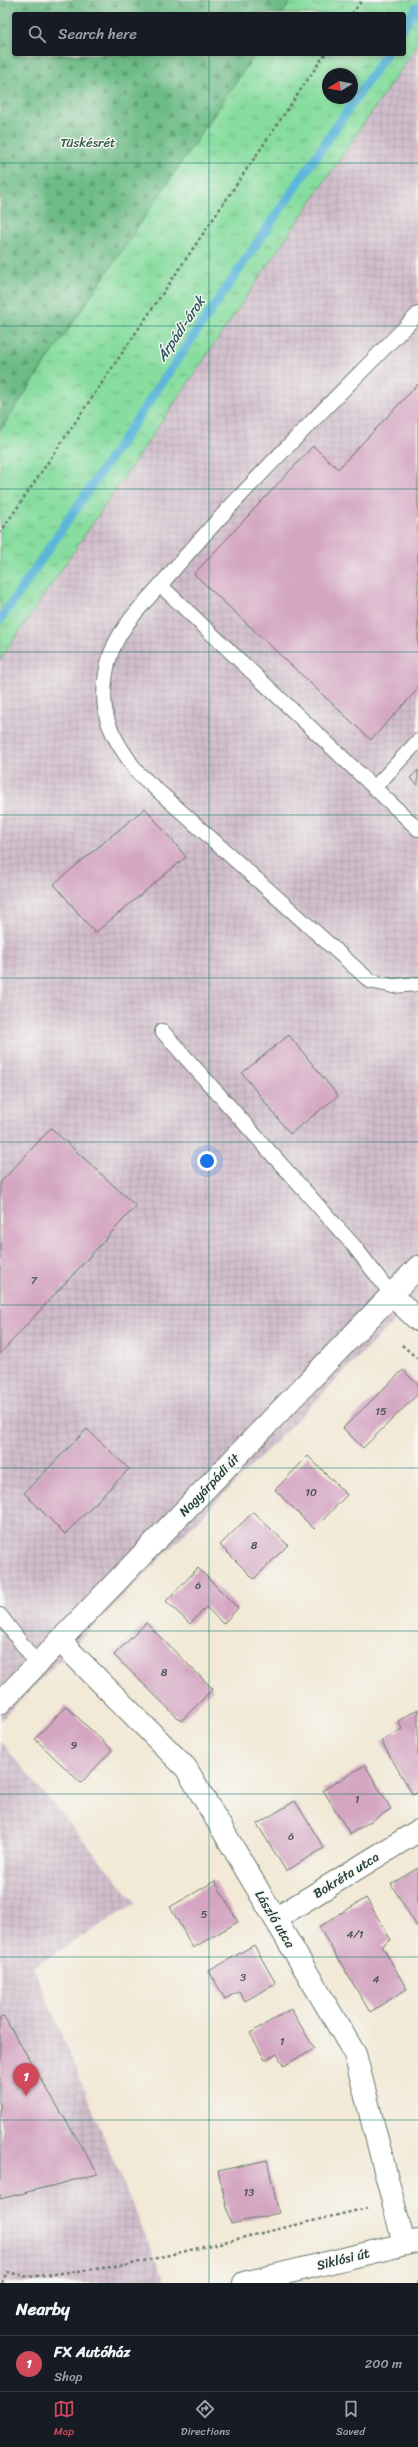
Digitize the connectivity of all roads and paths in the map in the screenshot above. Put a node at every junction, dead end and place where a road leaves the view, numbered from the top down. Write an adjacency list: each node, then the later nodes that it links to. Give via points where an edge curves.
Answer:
1 (362, 0): 2 (path)
2 (353, 12)
3 (324, 56): 5 (path)
4 (418, 314): 6 (lane, via 237,499)
5 (0, 533)
6 (160, 585): 8 (lane); 10 (lane, via 124,628 108,662 102,701 112,735 137,772 370,981 393,986)
7 (418, 742): 8 (lane)
8 (374, 788): 9 (lane)
9 (418, 829)
10 (418, 984)
11 (162, 1031): 13 (lane, via 354,1246)
12 (418, 1267): 13 (street, Nagyárpádi út)
13 (392, 1295): 14 (street); 16 (street, Nagyárpádi út)
14 (418, 1320)
15 (0, 1615): 17 (lane)
16 (60, 1641): 17 (street, Nagyárpádi út); 20 (street, László utca, via 186,1768)
17 (37, 1664): 18 (street, Nagyárpádi út)
18 (0, 1703)
19 (418, 1831): 20 (street, Bokréta utca)
20 (275, 1919): 21 (street, László utca, via 355,2054)
21 (394, 2201): 22 (street, László utca); 23 (path, via 127,2265 29,2277 7,2272)
22 (411, 2242): 24 (street, Siklósi út)
23 (2, 2283)
24 (244, 2283)

